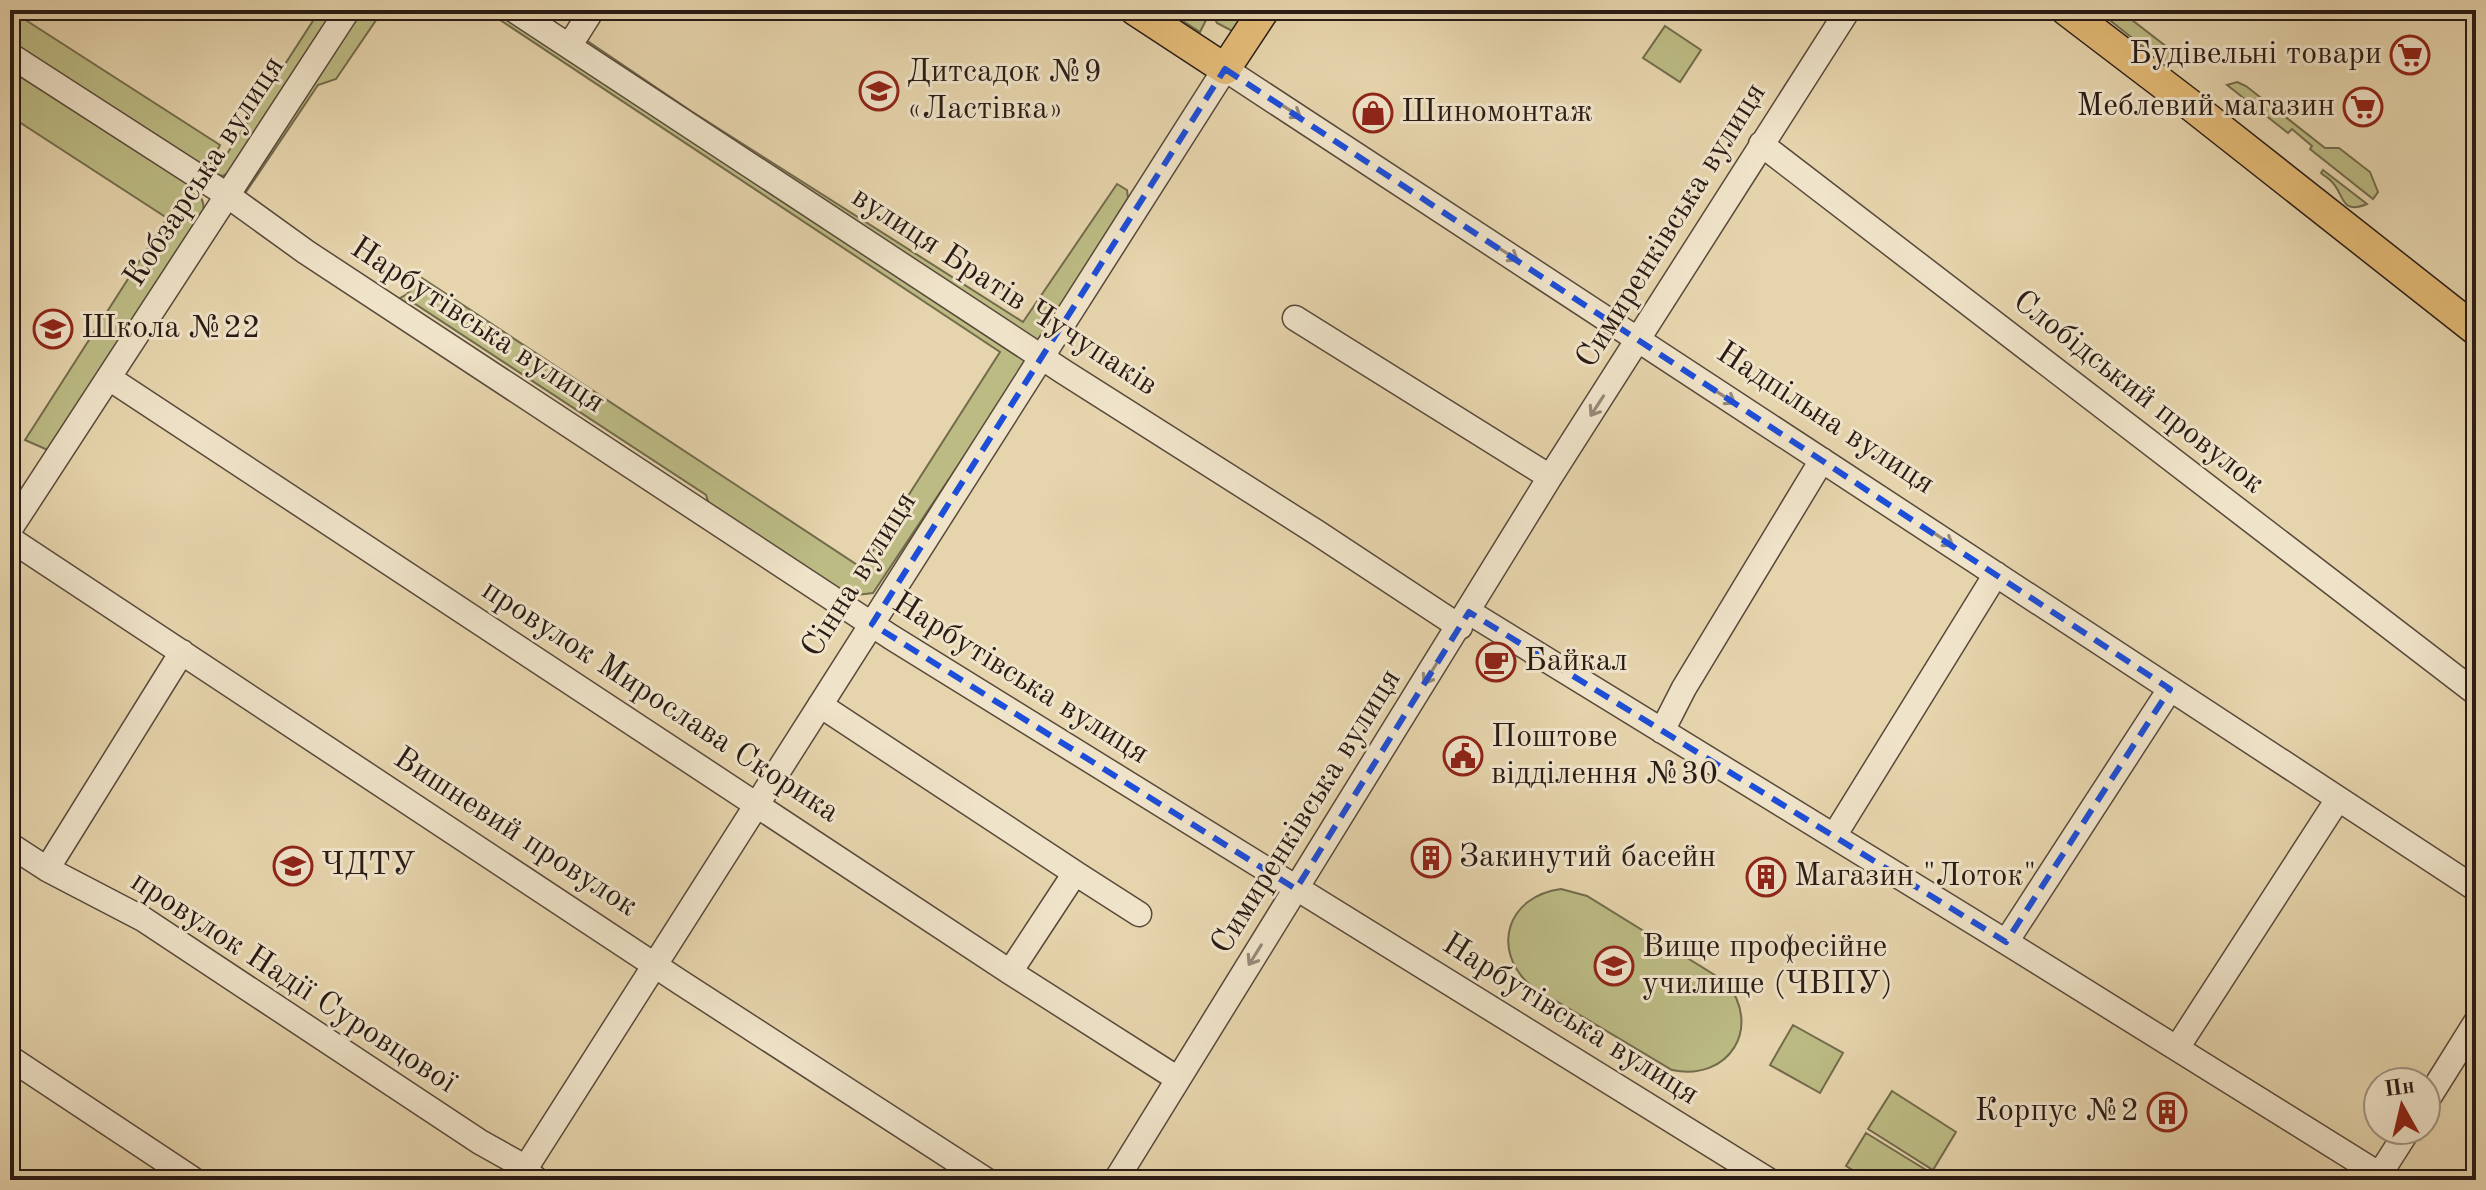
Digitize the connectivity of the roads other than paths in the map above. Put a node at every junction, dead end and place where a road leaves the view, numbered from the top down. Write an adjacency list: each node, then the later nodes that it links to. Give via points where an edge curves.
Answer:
1 (348, 10): 12 (street, Кобзарська вулиця)
2 (514, 10): 8 (street, вулиця Братів Чучупаків)
3 (592, 10): 8 (street)
4 (1135, 10): 10 (main road, Надпільна вулиця)
5 (1264, 10): 10 (main road, Сінна вулиця)
6 (1848, 10): 11 (street, Симиренківська вулиця)
7 (2066, 10): 14 (main road)
8 (570, 45): 16 (street, вулиця Братів Чучупаків)
9 (10, 55): 12 (street, Нарбутівська вулиця)
10 (1225, 69): 15 (street, Надпільна вулиця, one-way to 15); 16 (street, Сінна вулиця)
11 (1761, 144): 15 (street, Симиренківська вулиця); 27 (street, Слобідський провулок)
12 (227, 195): 17 (street, Кобзарська вулиця); 24 (street, Нарбутівська вулиця, via 319,261)
13 (1295, 318): 19 (street)
14 (2476, 330)
15 (1639, 340): 18 (street, Надпільна вулиця, one-way to 18); 19 (street, Симиренківська вулиця, one-way to 19)
16 (1042, 356): 23 (street, вулиця Братів Чучупаків); 24 (street, Сінна вулиця)
17 (109, 378): 20 (street, Кобзарська вулиця); 31 (street, провулок Мирослава Скорика)
18 (1822, 460): 22 (street, Надпільна вулиця, one-way to 22); 29 (street)
19 (1550, 477): 23 (street, Симиренківська вулиця)
20 (10, 529)
21 (10, 539): 25 (street, Вишневий провулок)
22 (1996, 574): 26 (street, Надпільна вулиця); 32 (street)
23 (1464, 620): 29 (street, вулиця Братів Чучупаків); 36 (street, Симиренківська вулиця, one-way to 36)
24 (872, 624): 28 (street, Сінна вулиця); 36 (street, Нарбутівська вулиця)
25 (182, 652): 34 (street); 40 (street, Вишневий провулок)
26 (2170, 689): 30 (street, Надпільна вулиця); 39 (street)
27 (2476, 693)
28 (820, 705): 31 (street, Сінна вулиця); 35 (street)
29 (1662, 731): 32 (street, вулиця Братів Чучупаків)
30 (2338, 799): 37 (street, Надпільна вулиця); 43 (street)
31 (757, 805): 40 (street, Сінна вулиця); 41 (street, провулок Мирослава Скорика)
32 (1834, 836): 39 (street, вулиця Братів Чучупаків)
33 (10, 845): 34 (street, провулок Надії Суровцової)
34 (47, 869): 48 (street, провулок Надії Суровцової, via 143,919)
35 (1075, 873): 38 (street); 41 (street)
36 (1296, 889): 46 (street, Симиренківська вулиця, one-way to 46); 53 (street, Нарбутівська вулиця)
37 (2476, 889)
38 (1139, 914)
39 (2006, 942): 43 (street, вулиця Братів Чучупаків)
40 (655, 965): 48 (street, Сінна вулиця); 51 (street, Вишневий провулок)
41 (1010, 972): 46 (street, провулок Мирослава Скорика)
42 (2476, 1022): 45 (street)
43 (2177, 1048): 49 (street, вулиця Братів Чучупаків)
44 (10, 1058): 50 (street)
45 (2442, 1076)
46 (1178, 1079): 52 (street, Симиренківська вулиця)
47 (2398, 1146): 49 (street)
48 (527, 1176)
49 (2378, 1177)
50 (194, 1180)
51 (986, 1180)
52 (1116, 1180)
53 (1768, 1180)

